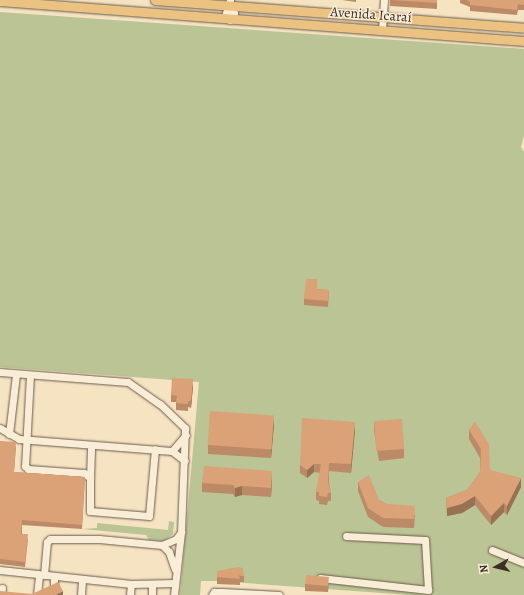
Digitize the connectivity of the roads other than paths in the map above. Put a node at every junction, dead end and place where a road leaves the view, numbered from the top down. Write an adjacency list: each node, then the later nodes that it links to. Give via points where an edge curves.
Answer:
1 (155, 0): 2 (main road, Avenida Icaraí)
2 (169, 0): 6 (main road, Avenida Icaraí)
3 (384, 0): 7 (street)
4 (0, 1): 5 (main road, Avenida Icaraí)
5 (71, 3): 8 (main road, Avenida Icaraí)
6 (229, 3): 7 (main road, Avenida Icaraí); 8 (street, via 226,14)
7 (383, 16): 9 (main road, Avenida Icaraí); 10 (street)
8 (230, 20): 10 (main road, Avenida Icaraí)
9 (524, 28)
10 (382, 29): 11 (main road, Avenida Icaraí)
11 (524, 41)
12 (0, 372): 13 (street)
13 (16, 374): 14 (street); 16 (street)
14 (30, 375): 17 (street, via 128,382 175,417 185,428); 18 (street)
15 (0, 428): 16 (street)
16 (9, 434): 18 (street)
17 (186, 435): 21 (street); 22 (street)
18 (25, 440): 19 (street); 23 (street, via 24,462 28,469 80,472)
19 (91, 445): 20 (street); 23 (street)
20 (156, 450): 21 (street); 23 (street, via 150,516 90,511)
21 (172, 451): 22 (street)
22 (185, 461): 24 (street)
23 (90, 478)
24 (181, 532): 26 (street, via 176,539); 30 (street)
25 (346, 536): 33 (street, via 425,540 428,590)
26 (162, 545): 30 (street, via 169,552); 31 (street, via 99,539 50,539 47,542)
27 (492, 550): 28 (street)
28 (524, 563)
29 (0, 570): 31 (street)
30 (176, 572): 35 (street)
31 (41, 575): 32 (street); 38 (street)
32 (56, 576): 34 (street); 39 (street)
33 (318, 578)
34 (82, 580): 36 (street); 40 (street)
35 (175, 583): 37 (street); 43 (street)
36 (131, 584): 37 (street); 41 (street)
37 (152, 585): 42 (street)
38 (38, 595)
39 (54, 595)
40 (81, 595)
41 (130, 595)
42 (152, 595)
43 (174, 595)
44 (212, 595): 45 (street, via 214,592 222,592)
45 (279, 595)

